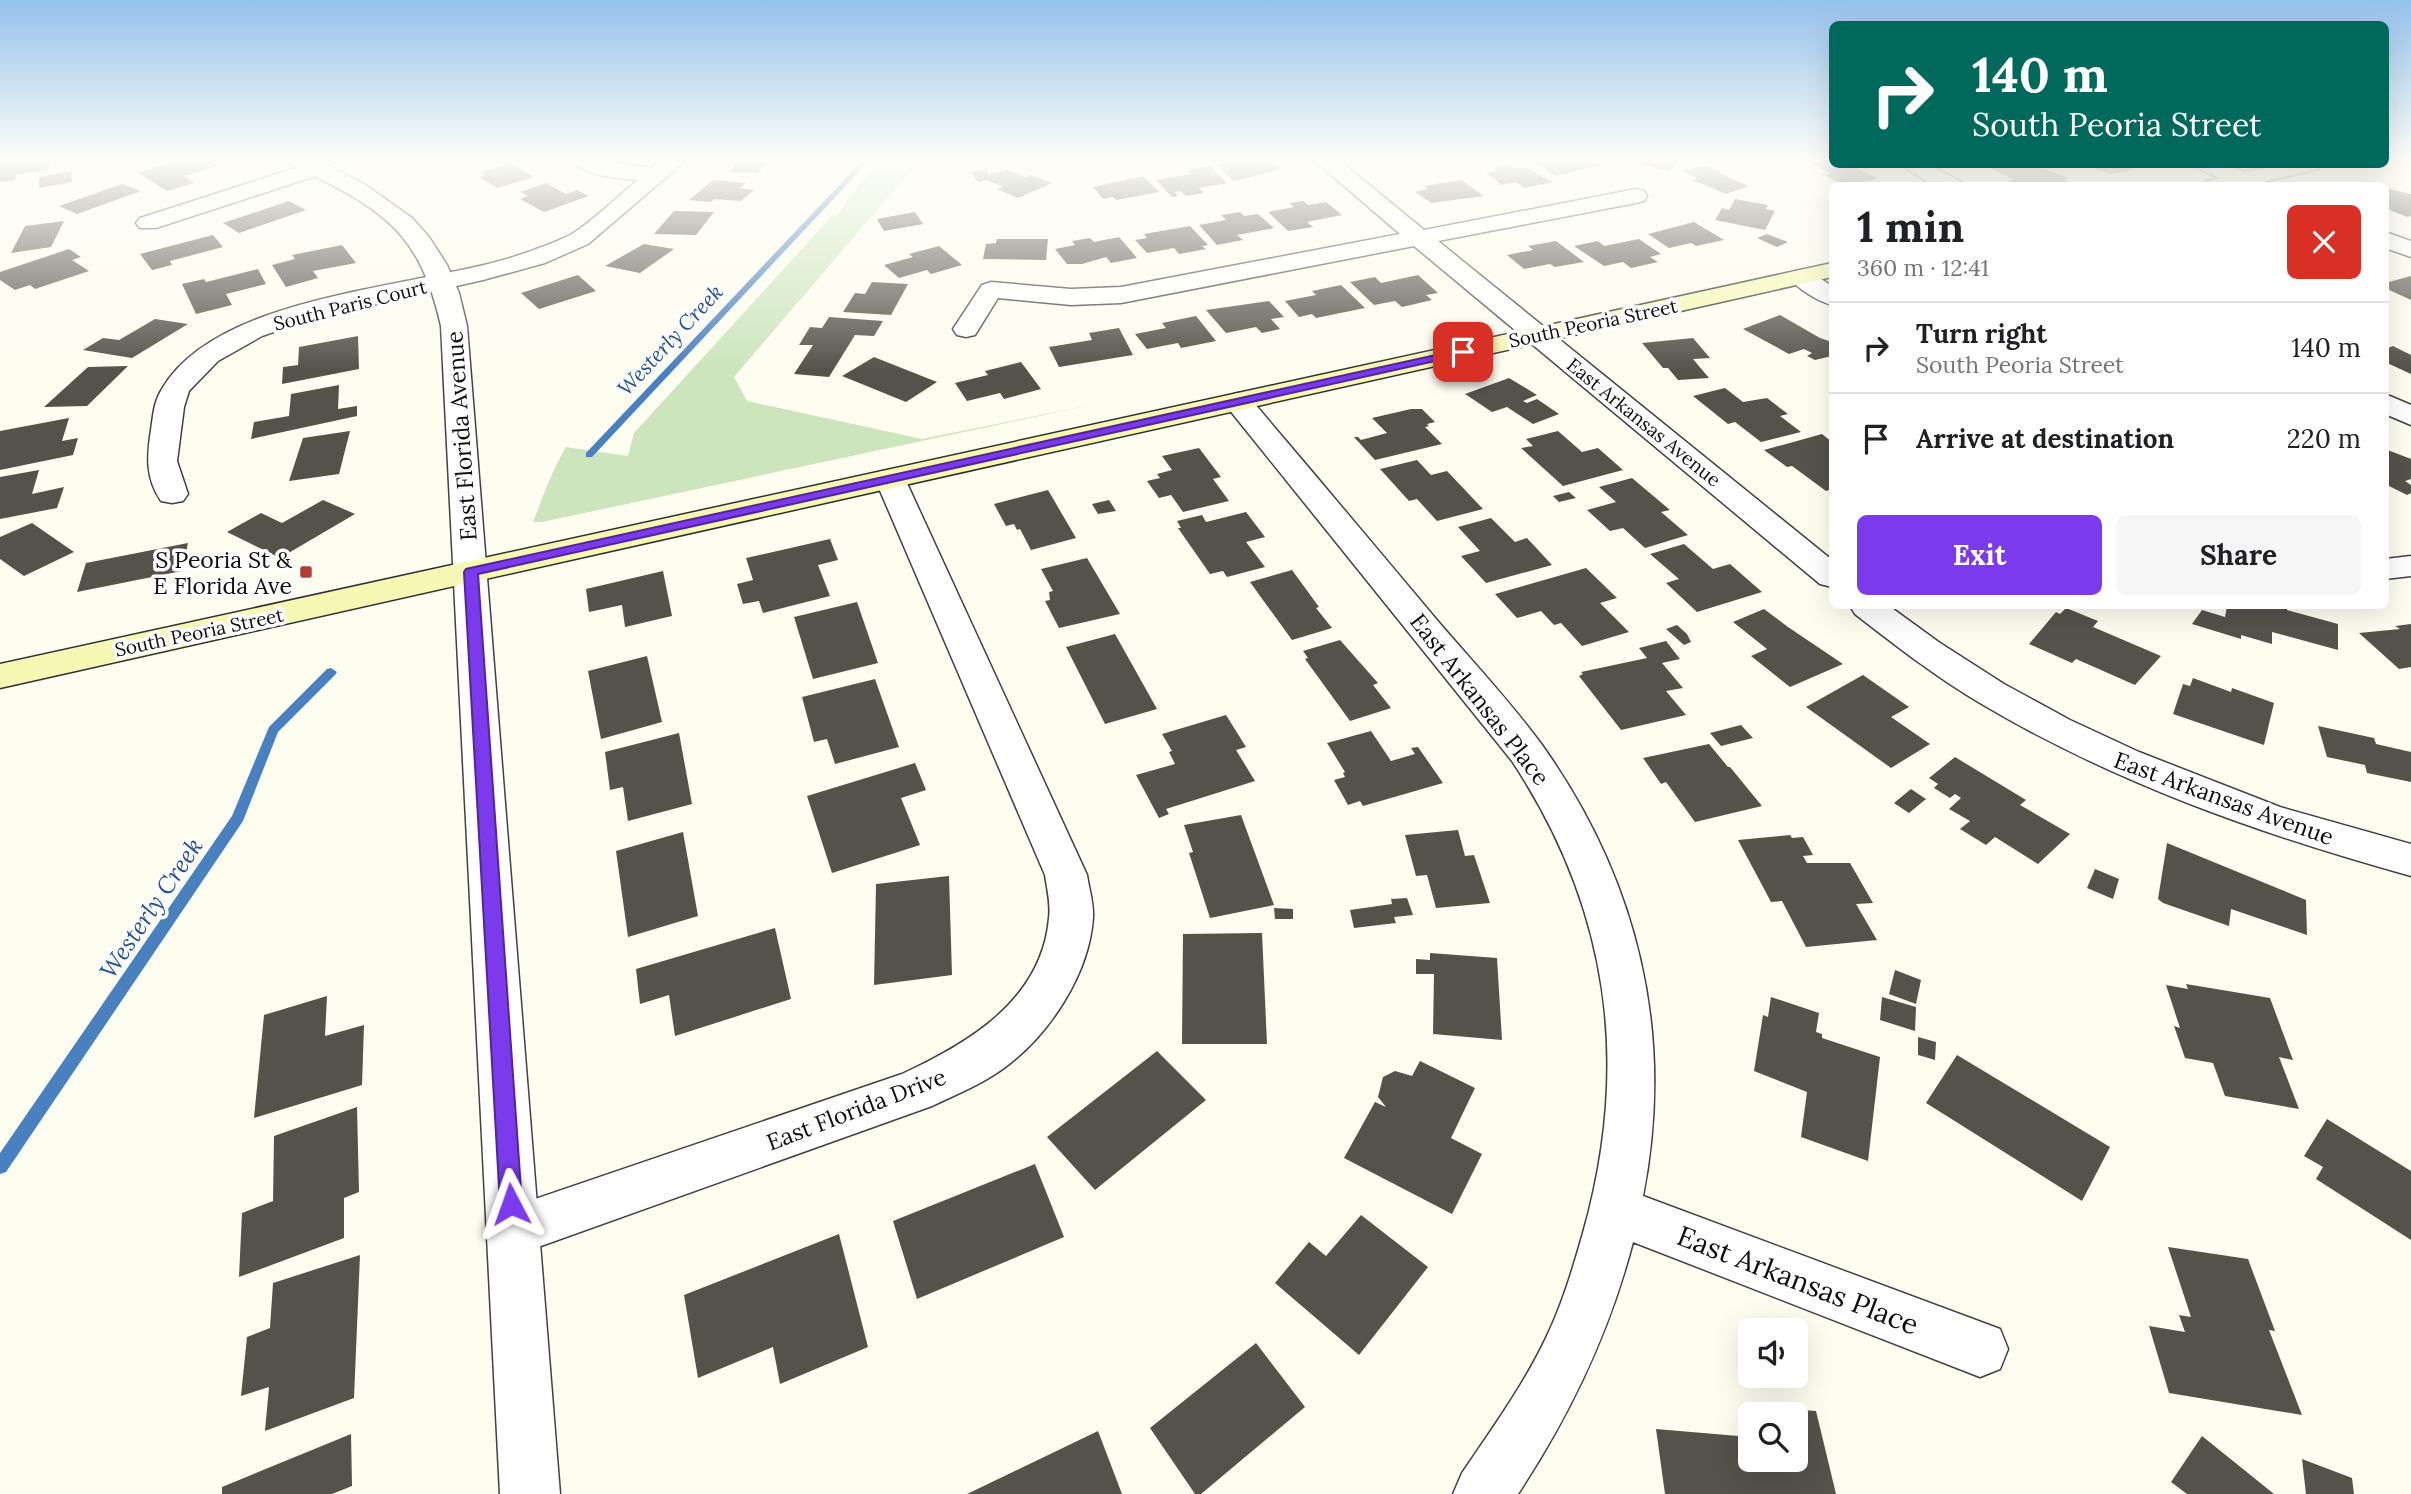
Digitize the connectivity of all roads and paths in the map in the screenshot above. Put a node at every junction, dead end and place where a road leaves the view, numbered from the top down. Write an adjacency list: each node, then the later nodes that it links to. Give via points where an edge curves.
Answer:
1 (412, 231): 10 (street, East Florida Avenue)
2 (590, 231): 10 (street, South Paris Court, via 564,248 513,266)
3 (1410, 231): 5 (street, East Arkansas Avenue)
4 (1457, 231): 5 (street)
5 (1419, 238): 12 (street, via 1121,295 1071,297 991,290); 13 (street, East Arkansas Avenue)
6 (2389, 241): 7 (street)
7 (2411, 250)
8 (1829, 271): 9 (main road, South Peoria Street)
9 (1801, 277): 11 (street); 13 (main road, South Peoria Street)
10 (445, 281): 18 (street, South Paris Court, via 290,317 211,354 176,387 170,402 160,467); 21 (street, East Florida Avenue, via 454,326)
11 (1829, 295)
12 (966, 329)
13 (1538, 335): 14 (main road, South Peoria Street); 22 (street, East Arkansas Avenue)
14 (1238, 402): 17 (main road, South Peoria Street); 26 (street, East Arkansas Place, via 1526,751 1586,853 1608,911 1628,1009 1631,1080)
15 (2389, 405): 16 (street)
16 (2411, 416)
17 (890, 479): 21 (main road, South Peoria Street); 27 (street, East Florida Drive, via 1066,876 1071,917 1062,960 1044,996 1008,1036 970,1064 915,1091)
18 (172, 494)
19 (2411, 566): 20 (street)
20 (2389, 569)
21 (471, 572): 24 (main road, South Peoria Street); 27 (street, East Florida Avenue)
22 (1829, 575)
23 (1871, 609): 25 (street, East Arkansas Avenue, via 1950,668 2010,705 2112,757 2270,820)
24 (0, 676)
25 (2411, 860)
26 (1616, 1211): 28 (street, East Arkansas Place); 30 (street, East Arkansas Place, via 1575,1336 1531,1422)
27 (513, 1231): 29 (street, East Florida Avenue)
28 (1980, 1349)
29 (530, 1494)
30 (1483, 1494)

